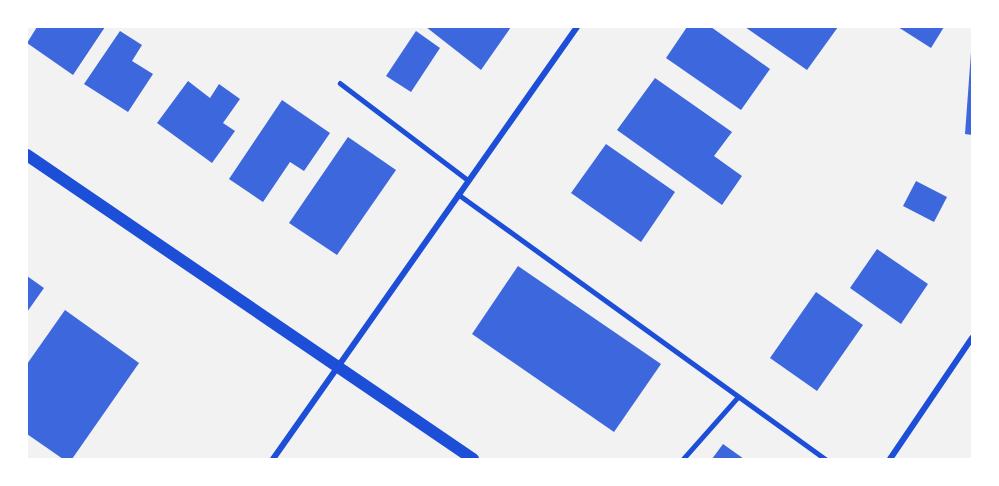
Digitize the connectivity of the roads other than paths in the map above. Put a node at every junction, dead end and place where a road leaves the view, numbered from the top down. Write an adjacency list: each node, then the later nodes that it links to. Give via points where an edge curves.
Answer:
1 (577, 27): 4 (street)
2 (340, 83): 4 (lane)
3 (27, 155): 7 (main road)
4 (468, 180): 5 (street)
5 (458, 194): 7 (street); 8 (lane, via 636,319)
6 (972, 338): 13 (street)
7 (336, 366): 9 (street); 10 (main road)
8 (737, 398): 11 (lane); 12 (lane)
9 (273, 459)
10 (473, 459)
11 (683, 459)
12 (826, 459)
13 (890, 459)

